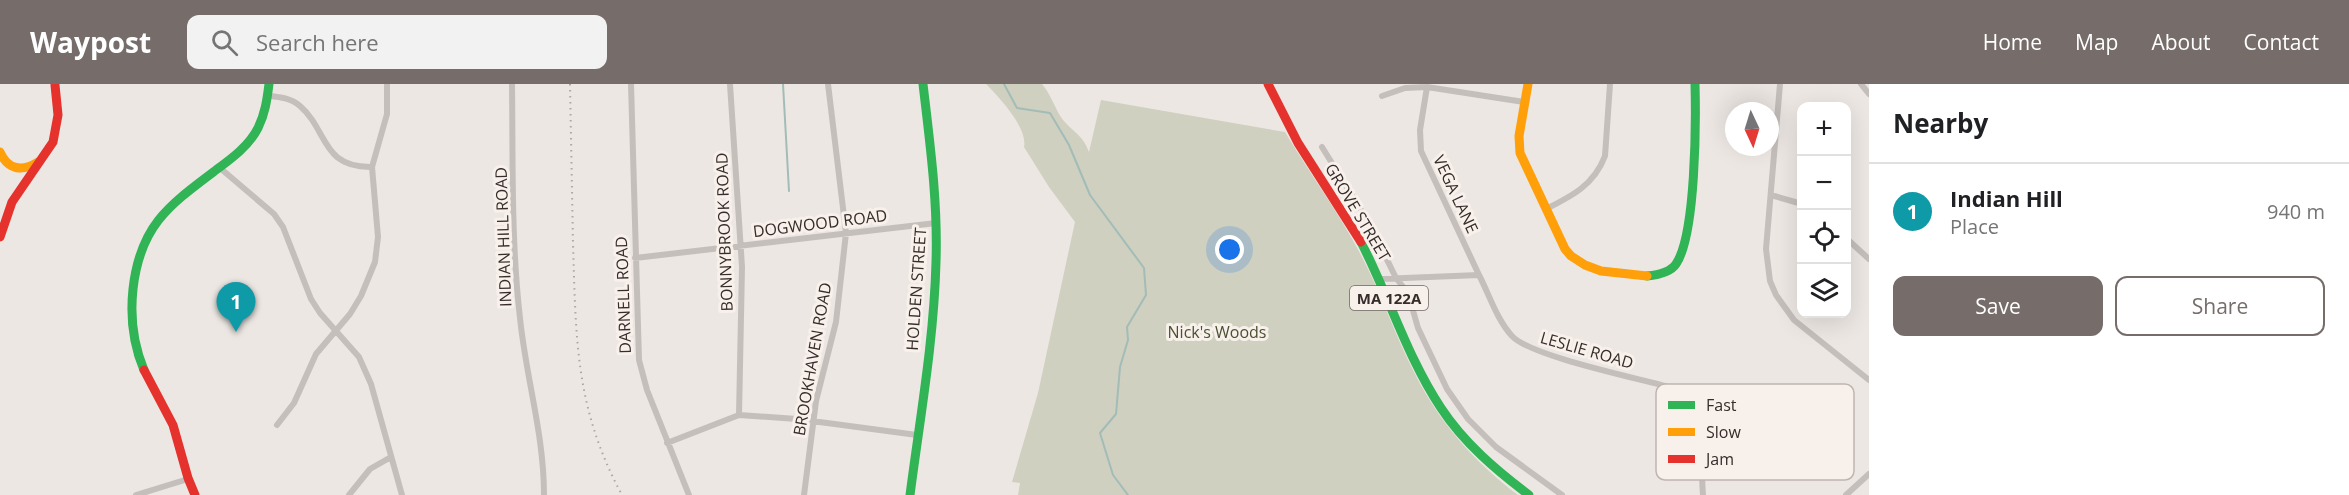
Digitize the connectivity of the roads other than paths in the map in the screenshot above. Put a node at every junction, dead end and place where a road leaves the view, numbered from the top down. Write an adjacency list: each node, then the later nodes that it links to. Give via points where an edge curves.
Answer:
1 (55, 84): 22 (main road, via 57,128)
2 (269, 84): 17 (main road)
3 (387, 84): 23 (street, via 387,114)
4 (512, 84): 54 (street, INDIAN HILL ROAD, via 515,273 539,425)
5 (631, 84): 33 (street, DARNELL ROAD)
6 (730, 84): 32 (street, BONNYBROOK ROAD)
7 (828, 84): 29 (street, BROOKHAVEN ROAD)
8 (923, 84): 28 (main road, HOLDEN STREET)
9 (1268, 84): 37 (main road, GROVE STREET / MA 122A, via 1290,130)
10 (1528, 84): 19 (main road)
11 (1610, 84): 27 (street, via 1601,167 1585,188)
12 (1695, 84): 27 (main road, via 1697,102 1686,240 1675,266 1648,277 1588,268 1565,249)
13 (1780, 84): 25 (street)
14 (1861, 84): 16 (street)
15 (1427, 87): 18 (street, via 1405,88); 19 (street); 35 (street, VEGA LANE, via 1421,151)
16 (1869, 94)
17 (269, 96): 23 (street, via 285,98 301,107 335,156 351,165); 24 (main road, via 254,136)
18 (1382, 96)
19 (1524, 102): 27 (main road, via 1519,147)
20 (1322, 147): 36 (street, via 1369,223)
21 (0, 152): 22 (main road, via 8,166 22,170 35,165)
22 (47, 153): 30 (main road, via 12,202)
23 (372, 166): 38 (street, via 377,254 364,290)
24 (220, 168): 38 (street, via 274,214 283,227 311,299); 48 (main road, via 174,202 157,221 139,254 133,292 137,351 176,433)
25 (1771, 195): 26 (street); 39 (street, via 1766,249 1776,295 1794,320)
26 (1797, 203)
27 (1546, 209)
28 (936, 223): 29 (street, DOGWOOD ROAD); 44 (main road, HOLDEN STREET, via 933,310)
29 (846, 233): 32 (street, DOGWOOD ROAD); 42 (street, BROOKHAVEN ROAD, via 836,322)
30 (0, 237)
31 (1851, 243): 34 (street)
32 (741, 245): 33 (street, DOGWOOD ROAD); 41 (street, BONNYBROOK ROAD)
33 (635, 258): 45 (street, DARNELL ROAD, via 639,360 646,390)
34 (1869, 259)
35 (1479, 275): 36 (street); 40 (street, LESLIE ROAD, via 1503,323 1523,344)
36 (1396, 278): 37 (street); 59 (street, via 1408,293 1418,328 1446,389 1468,419 1496,447)
37 (1380, 279): 58 (main road, GROVE STREET / MA 122A, via 1441,407 1481,456)
38 (337, 330): 43 (street, via 316,354 294,402); 46 (street, via 366,370)
39 (1869, 380)
40 (1658, 384)
41 (739, 416): 42 (street); 45 (street)
42 (813, 422): 44 (street); 56 (street, BROOKHAVEN ROAD)
43 (276, 425)
44 (917, 435): 57 (main road, HOLDEN STREET)
45 (668, 443): 55 (street, DARNELL ROAD)
46 (391, 457): 52 (street, via 370,469); 53 (street)
47 (1869, 474): 61 (street)
48 (188, 479): 50 (street); 51 (main road)
49 (1702, 480): 60 (street, LESLIE ROAD)
50 (136, 495)
51 (195, 495)
52 (349, 495)
53 (402, 495)
54 (544, 495)
55 (689, 495)
56 (804, 495)
57 (910, 495)
58 (1529, 495)
59 (1562, 495)
60 (1703, 495)
61 (1846, 495)

